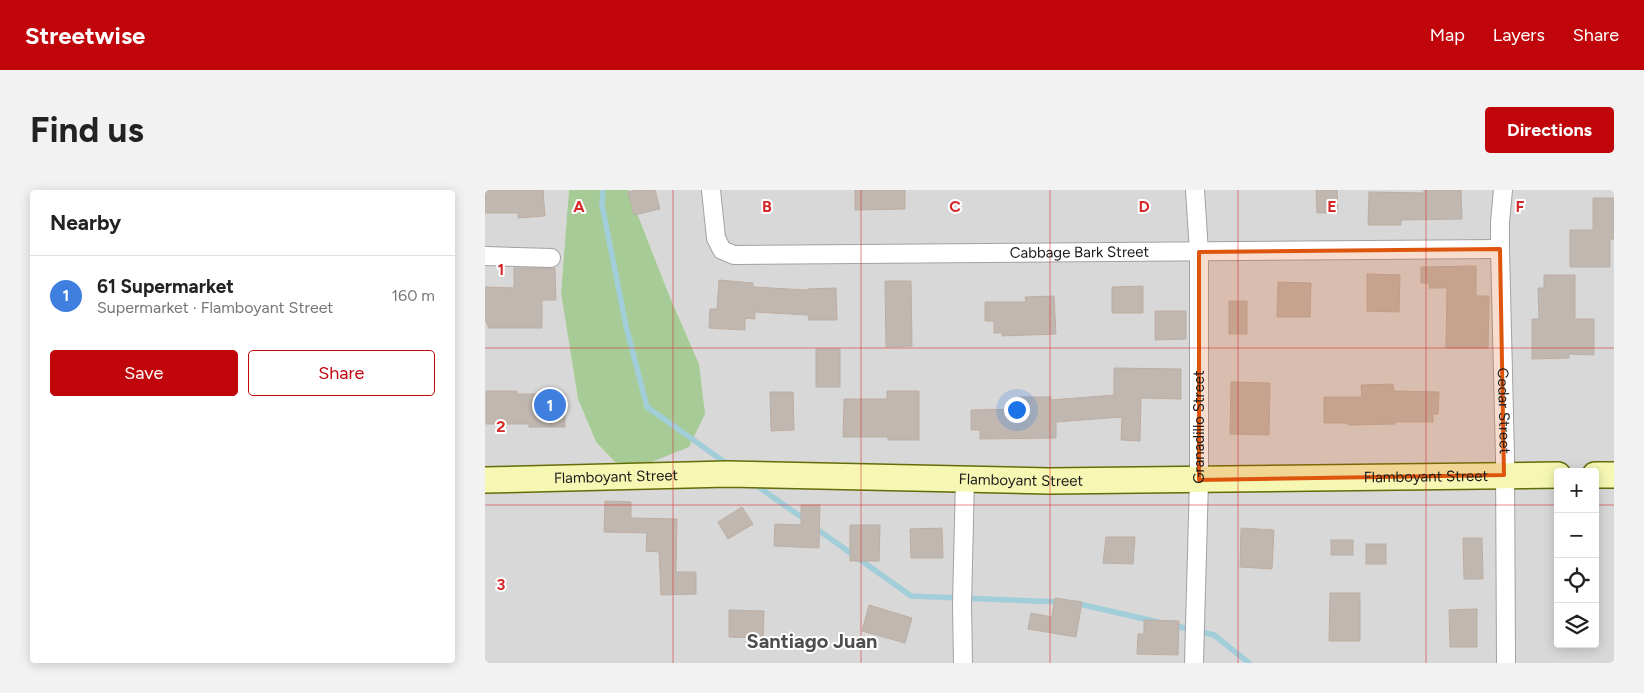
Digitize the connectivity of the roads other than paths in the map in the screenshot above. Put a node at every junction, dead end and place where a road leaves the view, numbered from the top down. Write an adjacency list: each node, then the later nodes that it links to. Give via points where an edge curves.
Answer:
1 (711, 190): 5 (street, Cabbage Bark Street, via 716,238 722,250 734,255)
2 (1503, 190): 4 (street, Cedar Street)
3 (1193, 191): 5 (street, Granadillo Street)
4 (1500, 249): 5 (street, Cabbage Bark Street); 8 (street, Cedar Street)
5 (1199, 252): 14 (street, Granadillo Street)
6 (485, 256): 7 (street)
7 (551, 258)
8 (1504, 474): 9 (street, Flamboyant Street); 14 (street, Flamboyant Street); 17 (street, Cedar Street)
9 (1554, 475)
10 (1599, 475): 11 (street)
11 (1614, 475)
12 (965, 479): 13 (street, Flamboyant Street, via 727,474); 14 (street, Flamboyant Street); 15 (street)
13 (485, 480)
14 (1199, 480): 16 (street, Granadillo Street)
15 (963, 663)
16 (1194, 663)
17 (1506, 663)

